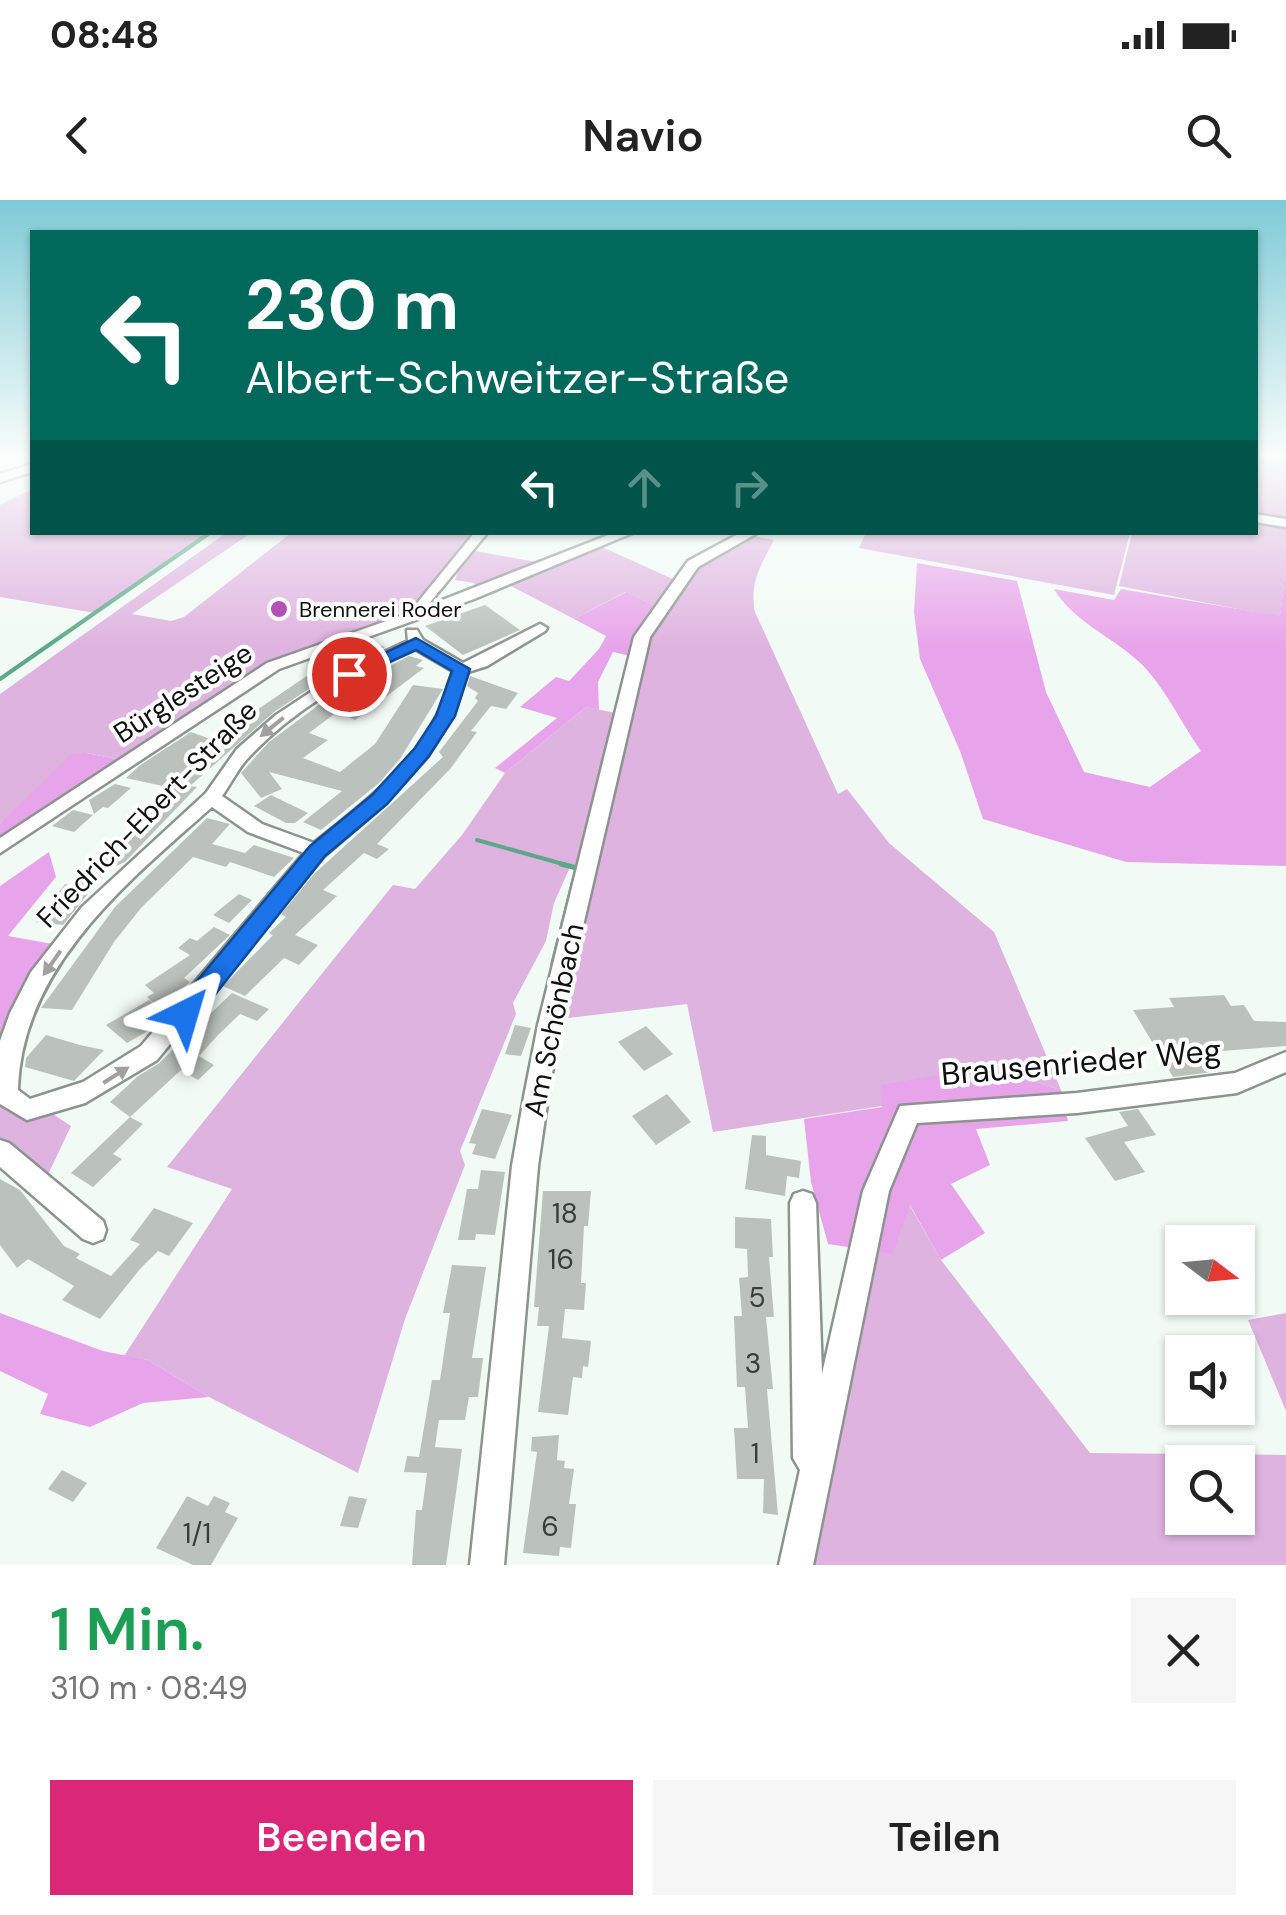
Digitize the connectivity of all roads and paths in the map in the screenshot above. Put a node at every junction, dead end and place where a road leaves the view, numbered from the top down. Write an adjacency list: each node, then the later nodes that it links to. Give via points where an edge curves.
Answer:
1 (480, 535): 4 (street, Bürglesteige)
2 (621, 535): 5 (street, Bürglesteige)
3 (747, 535): 19 (street, Am Schönbach, via 693,564 642,638 536,1098)
4 (440, 584): 5 (street, via 469,586); 6 (street, Bürglesteige)
5 (470, 596): 6 (street, Bürglesteige)
6 (407, 616): 8 (street); 11 (street, Bürglesteige, via 274,666)
7 (540, 628): 9 (street)
8 (416, 643): 9 (street); 10 (street, Friedrich-Ebert-Straße, one-way to 10, via 349,674 289,714 226,771)
9 (462, 669): 12 (street, via 445,716 422,752 380,800)
10 (212, 798): 12 (street, via 255,828); 14 (street, Friedrich-Ebert-Straße, one-way to 14, via 95,906 58,954 31,994 10,1049)
11 (0, 847)
12 (318, 851): 14 (street, Friedrich-Ebert-Straße, one-way to 12, via 27,1110 58,1106 149,1053)
13 (1286, 1062): 18 (street, Brausenrieder Weg, via 1237,1083 1077,1103 909,1113 876,1190)
14 (3, 1100)
15 (0, 1151): 17 (street)
16 (802, 1203): 18 (street, Brausenrieder Weg)
17 (92, 1230)
18 (810, 1490): 20 (street, Brausenrieder Weg)
19 (487, 1565)
20 (796, 1565)

